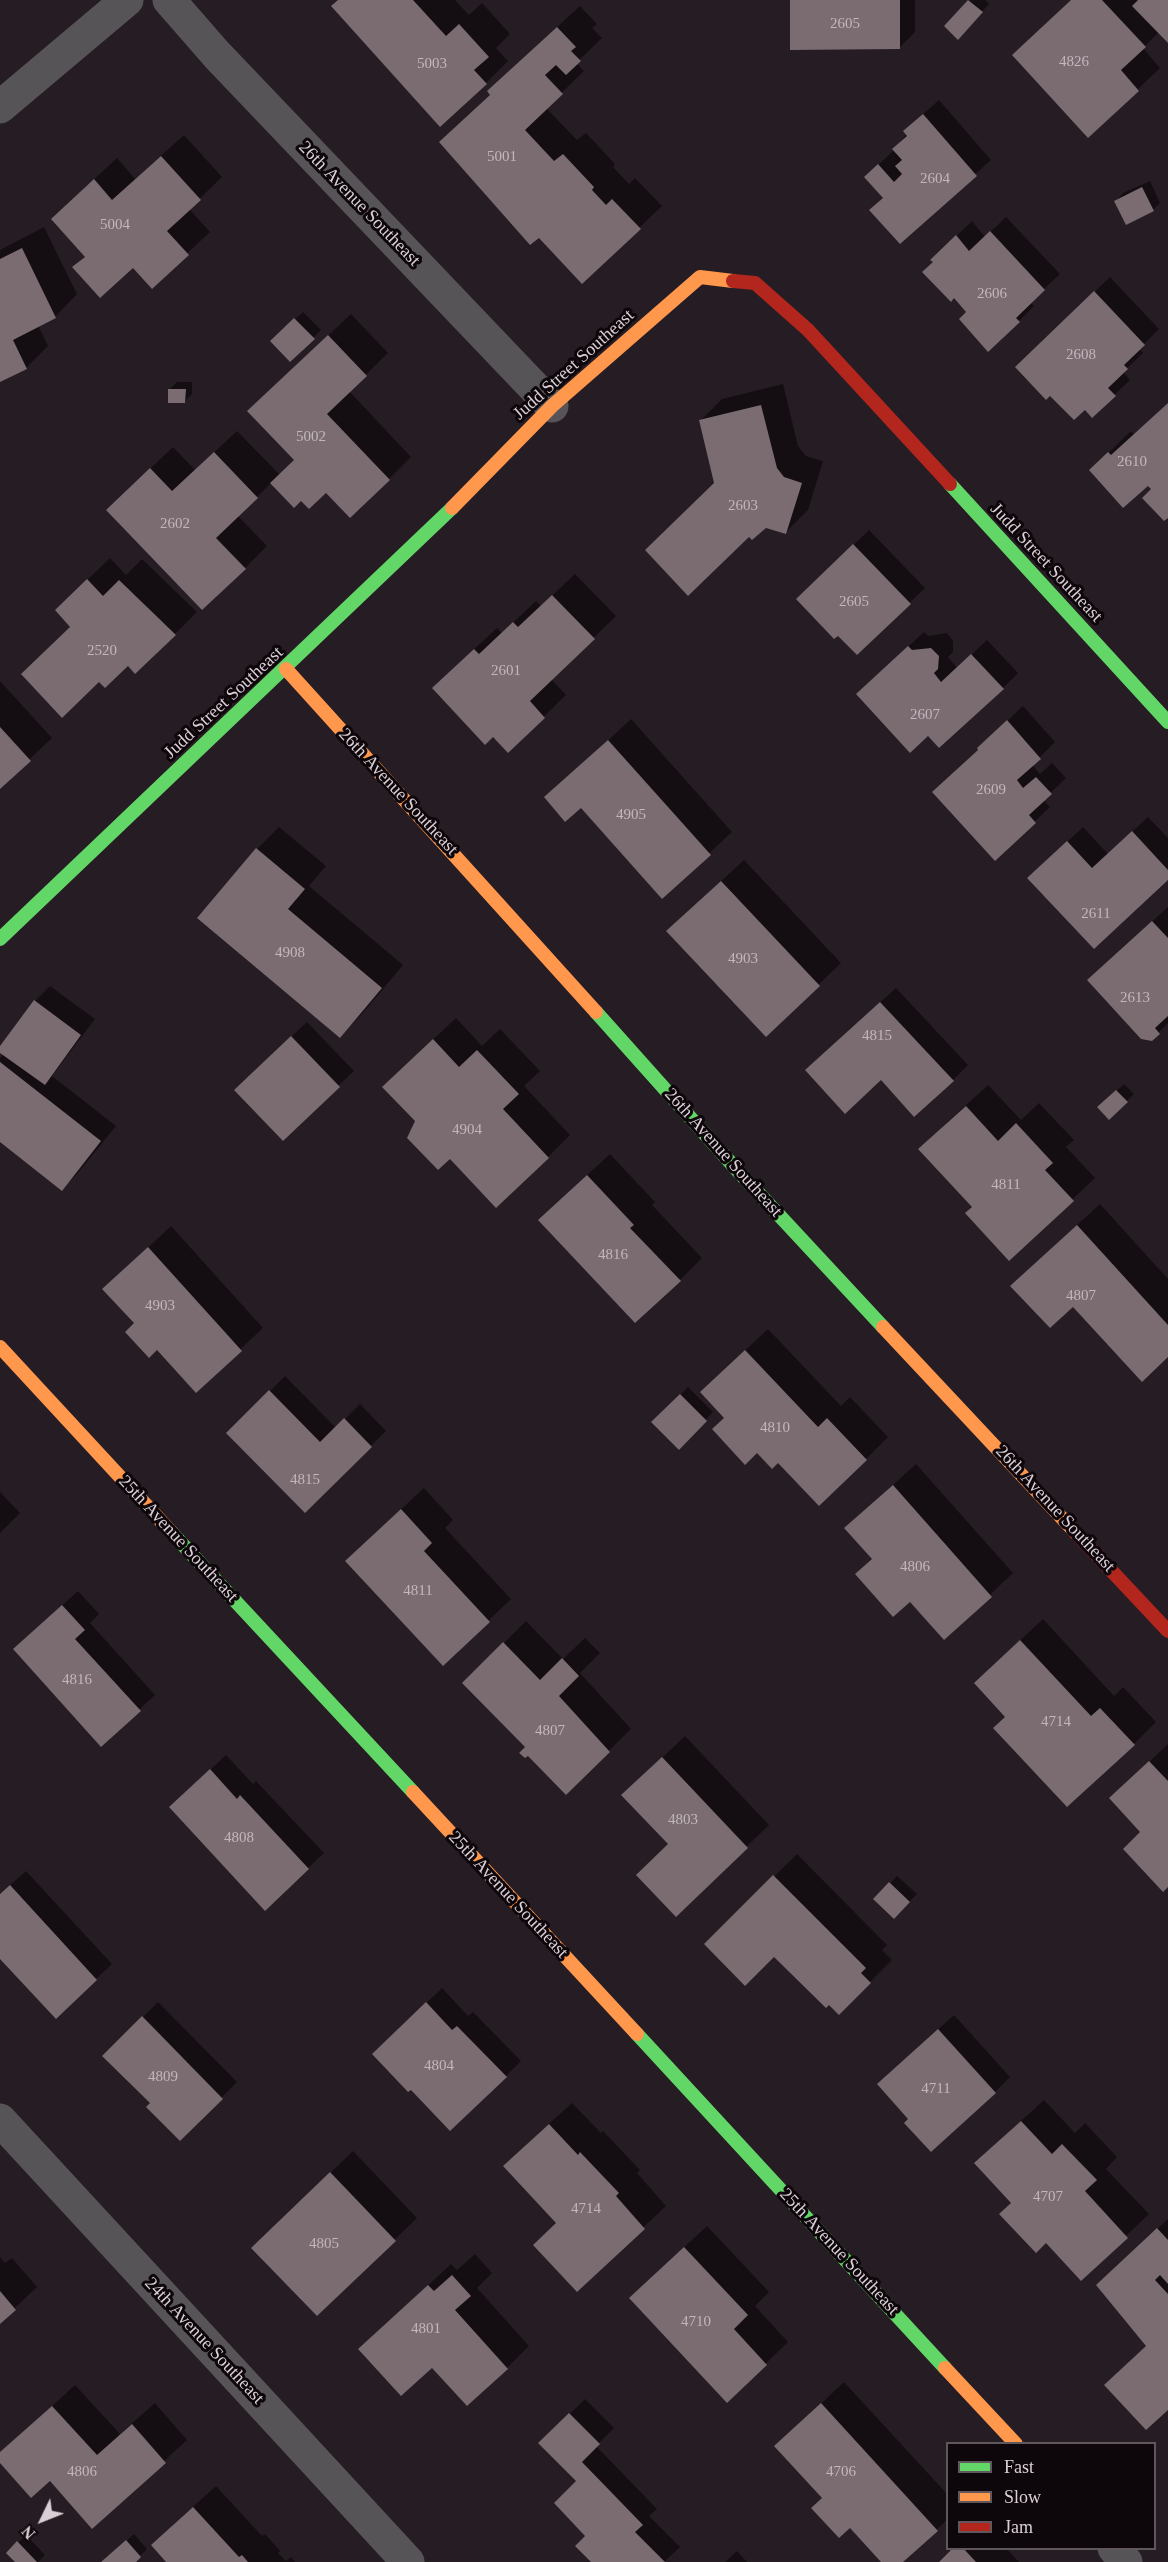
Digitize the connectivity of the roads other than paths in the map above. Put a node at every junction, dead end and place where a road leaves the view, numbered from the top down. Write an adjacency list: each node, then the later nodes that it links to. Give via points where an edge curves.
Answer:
1 (127, 0): 3 (street)
2 (169, 0): 4 (street, 26th Avenue Southeast)
3 (0, 107)
4 (552, 406): 5 (street, Judd Street Southeast, via 422,539); 6 (street, Judd Street Southeast, via 700,277 755,283 808,330)
5 (286, 669): 7 (street, Judd Street Southeast); 9 (street, 26th Avenue Southeast, via 738,1171)
6 (1168, 722)
7 (0, 939)
8 (0, 1347): 11 (street, 25th Avenue Southeast)
9 (1168, 1631)
10 (0, 2120): 13 (street, 24th Avenue Southeast)
11 (1014, 2442)
12 (1116, 2550): 14 (street)
13 (408, 2562)
14 (1126, 2562)

